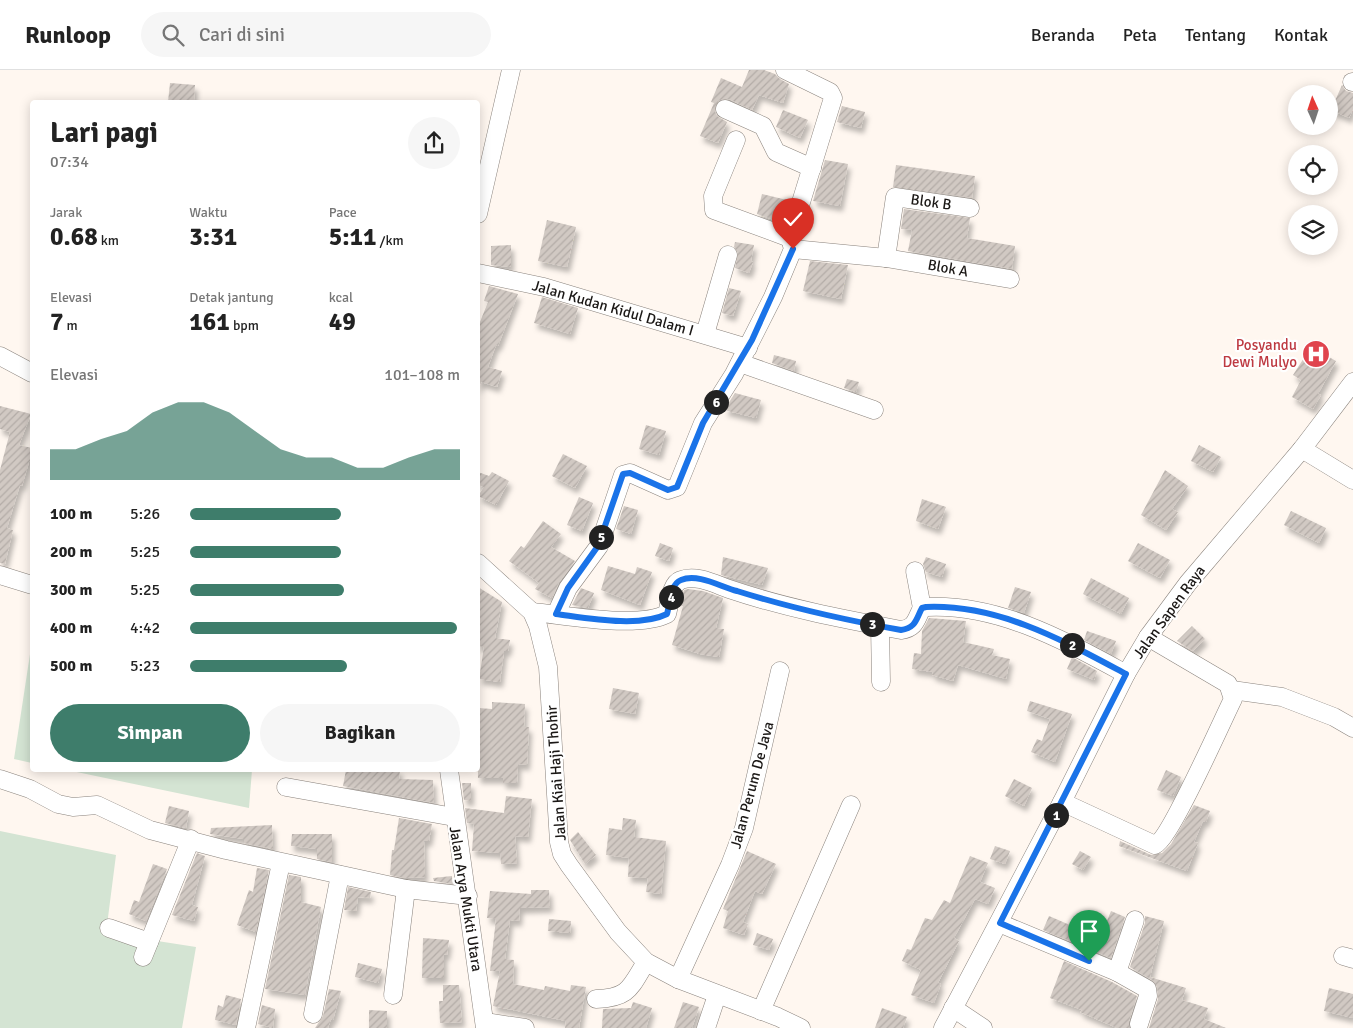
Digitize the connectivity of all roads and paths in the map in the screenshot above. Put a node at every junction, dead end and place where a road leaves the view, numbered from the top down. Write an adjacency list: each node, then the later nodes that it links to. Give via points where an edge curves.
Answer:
1 (511, 70): 6 (street)
2 (785, 70): 5 (street, via 830,92 833,98)
3 (725, 108): 5 (street, via 763,126 776,152)
4 (736, 140): 8 (street, Blok A, via 713,196 714,210)
5 (812, 168): 8 (street)
6 (480, 205)
7 (970, 208): 10 (street, Blok B, via 895,197)
8 (792, 243): 10 (street, Blok A); 14 (street)
9 (728, 255): 13 (street)
10 (886, 258): 12 (street, Blok A)
11 (480, 273): 13 (street, Jalan Kudan Kidul Dalam I, via 544,287)
12 (1010, 279)
13 (705, 334): 14 (street, Jalan Kudan Kidul Dalam I)
14 (744, 355): 18 (street, Jalan Kudan Kidul Dalam I); 27 (street, via 703,423 677,487 668,490 630,473 623,474 598,546 568,588)
15 (0, 356): 16 (street)
16 (30, 372)
17 (1353, 382): 19 (street, Jalan Sapen Raya)
18 (874, 410)
19 (1302, 449): 20 (street); 29 (street, Jalan Sapen Raya, via 1188,583)
20 (1353, 480)
21 (480, 565): 26 (street, Jalan Kiai Haji Thohir)
22 (915, 571): 25 (street)
23 (0, 575): 24 (street)
24 (30, 584)
25 (922, 608): 28 (street, via 917,621 909,628 901,630); 31 (street, via 942,607 996,615 1070,644)
26 (532, 612): 27 (street); 49 (street, Jalan Kiai Haji Thohir, via 548,667 562,854 618,932)
27 (556, 614): 28 (street, via 603,619 660,617 667,614 672,590 684,578 705,580 805,612)
28 (880, 626): 32 (street)
29 (1148, 637): 31 (street, Jalan Sapen Raya); 33 (street, via 1228,684)
30 (780, 670): 51 (street, Jalan Perum De Java, via 744,828)
31 (1126, 674): 38 (street, Jalan Sapen Raya)
32 (882, 682)
33 (1232, 690): 34 (street, via 1282,697); 38 (street, via 1233,699 1158,844 1152,845)
34 (1353, 728)
35 (448, 772): 40 (street, Jalan Arya Mukti Utara)
36 (0, 779): 41 (street, via 30,789 58,804 97,805 150,830)
37 (286, 787): 40 (street)
38 (1062, 802): 47 (street, Jalan Sapen Raya)
39 (851, 805): 56 (street)
40 (454, 817): 45 (street, Jalan Arya Mukti Utara)
41 (191, 839): 42 (street); 48 (street, via 146,950)
42 (281, 862): 43 (street); 60 (street)
43 (340, 875): 44 (street); 57 (street)
44 (406, 888): 45 (street); 52 (street)
45 (468, 896): 59 (street, Jalan Arya Mukti Utara)
46 (1135, 920): 50 (street)
47 (1000, 923): 50 (street); 55 (street, Jalan Sapen Raya)
48 (109, 928)
49 (646, 962): 51 (street, Jalan Kiai Haji Thohir); 54 (street, via 622,995 613,999)
50 (1117, 972): 58 (street, via 1148,991)
51 (678, 979): 53 (street, Jalan Kiai Haji Thohir)
52 (393, 995)
53 (717, 995): 56 (street, Jalan Kiai Haji Thohir); 62 (street)
54 (596, 999)
55 (953, 1008): 64 (street, Jalan Sapen Raya); 65 (street)
56 (761, 1011): 63 (street, Jalan Kiai Haji Thohir)
57 (313, 1014)
58 (1139, 1024)
59 (485, 1025): 61 (street)
60 (246, 1028)
61 (525, 1028)
62 (706, 1028)
63 (801, 1028)
64 (943, 1028)
65 (983, 1028)

